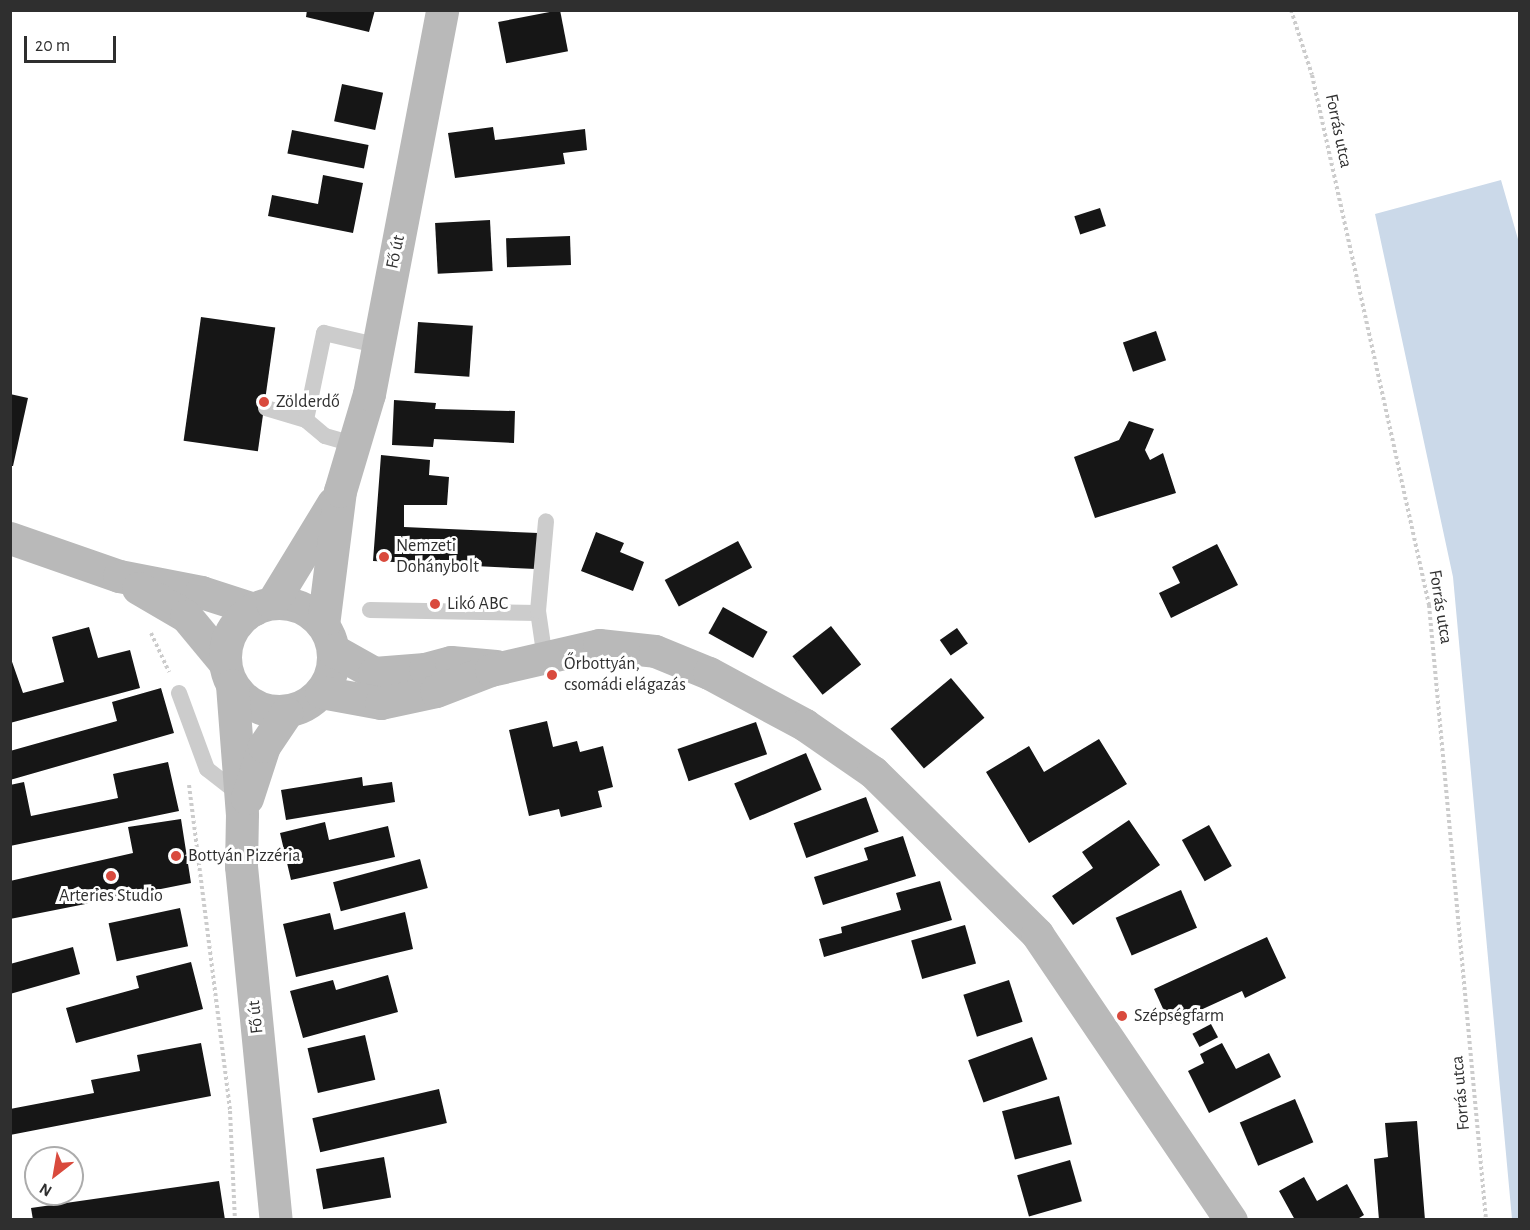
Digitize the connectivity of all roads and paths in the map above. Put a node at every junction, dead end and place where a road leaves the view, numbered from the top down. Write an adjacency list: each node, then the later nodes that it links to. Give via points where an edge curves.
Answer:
1 (442, 10): 3 (main road, Fő út)
2 (1292, 10): 27 (path, Forrás utca, via 1312,75 1429,605)
3 (376, 345): 5 (lane, via 324,333); 6 (main road, Fő út, via 369,394)
4 (266, 408): 5 (lane)
5 (306, 420): 6 (lane, via 325,436)
6 (354, 444): 7 (main road, Fő út)
7 (340, 491): 11 (main road, Fő út); 15 (main road, Fő út)
8 (546, 521): 13 (lane)
9 (10, 538): 10 (main road)
10 (119, 576): 11 (main road); 18 (main road, via 186,616)
11 (263, 606): 15 (main road, via 295,605); 18 (main road, Fő út, via 243,616 228,638)
12 (370, 610): 13 (lane)
13 (538, 613): 16 (lane)
14 (150, 630): 20 (path)
15 (328, 638): 17 (main road, via 374,673 425,669 451,662); 19 (main road, Fő út, via 330,677)
16 (545, 659): 17 (main road); 26 (main road, via 599,645 655,651 709,673 805,726 873,772 1037,934)
17 (507, 667): 19 (main road, via 436,691 381,703)
18 (229, 674): 21 (main road, via 260,707); 23 (main road, Fő út)
19 (321, 692): 21 (main road)
20 (179, 693): 23 (lane, via 207,769)
21 (286, 712): 23 (main road, Fő út, via 264,746)
22 (188, 773): 24 (path, via 230,1111)
23 (240, 804): 25 (main road, Fő út, via 241,866)
24 (235, 1220)
25 (276, 1220)
26 (1231, 1220)
27 (1486, 1220)

